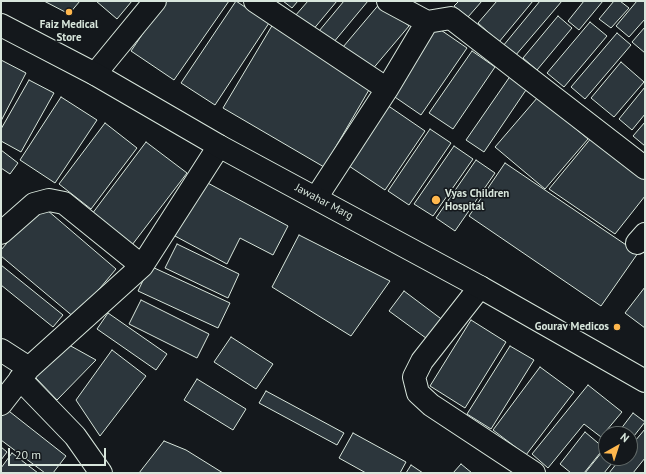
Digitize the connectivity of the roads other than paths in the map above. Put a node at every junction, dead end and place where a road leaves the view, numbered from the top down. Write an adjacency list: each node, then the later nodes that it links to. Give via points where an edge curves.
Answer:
1 (155, 1): 6 (street)
2 (255, 1): 7 (street)
3 (388, 1): 4 (street)
4 (427, 22): 7 (street); 9 (street, via 451,18)
5 (1, 25): 6 (street, Jawahar Marg)
6 (95, 74): 8 (street, Jawahar Marg)
7 (387, 89): 10 (street)
8 (219, 146): 10 (street, Jawahar Marg); 12 (street)
9 (645, 168)
10 (316, 198): 13 (street, Jawahar Marg)
11 (1, 233): 12 (street, via 34,204 49,200 64,203)
12 (142, 266): 15 (street)
13 (480, 287): 16 (street, Jawahar Marg); 19 (street, via 422,361 414,377 418,393 431,405)
14 (1, 350): 15 (street)
15 (25, 374): 17 (street); 18 (street, via 76,436)
16 (645, 382)
17 (1, 404)
18 (101, 473)
19 (534, 473)

